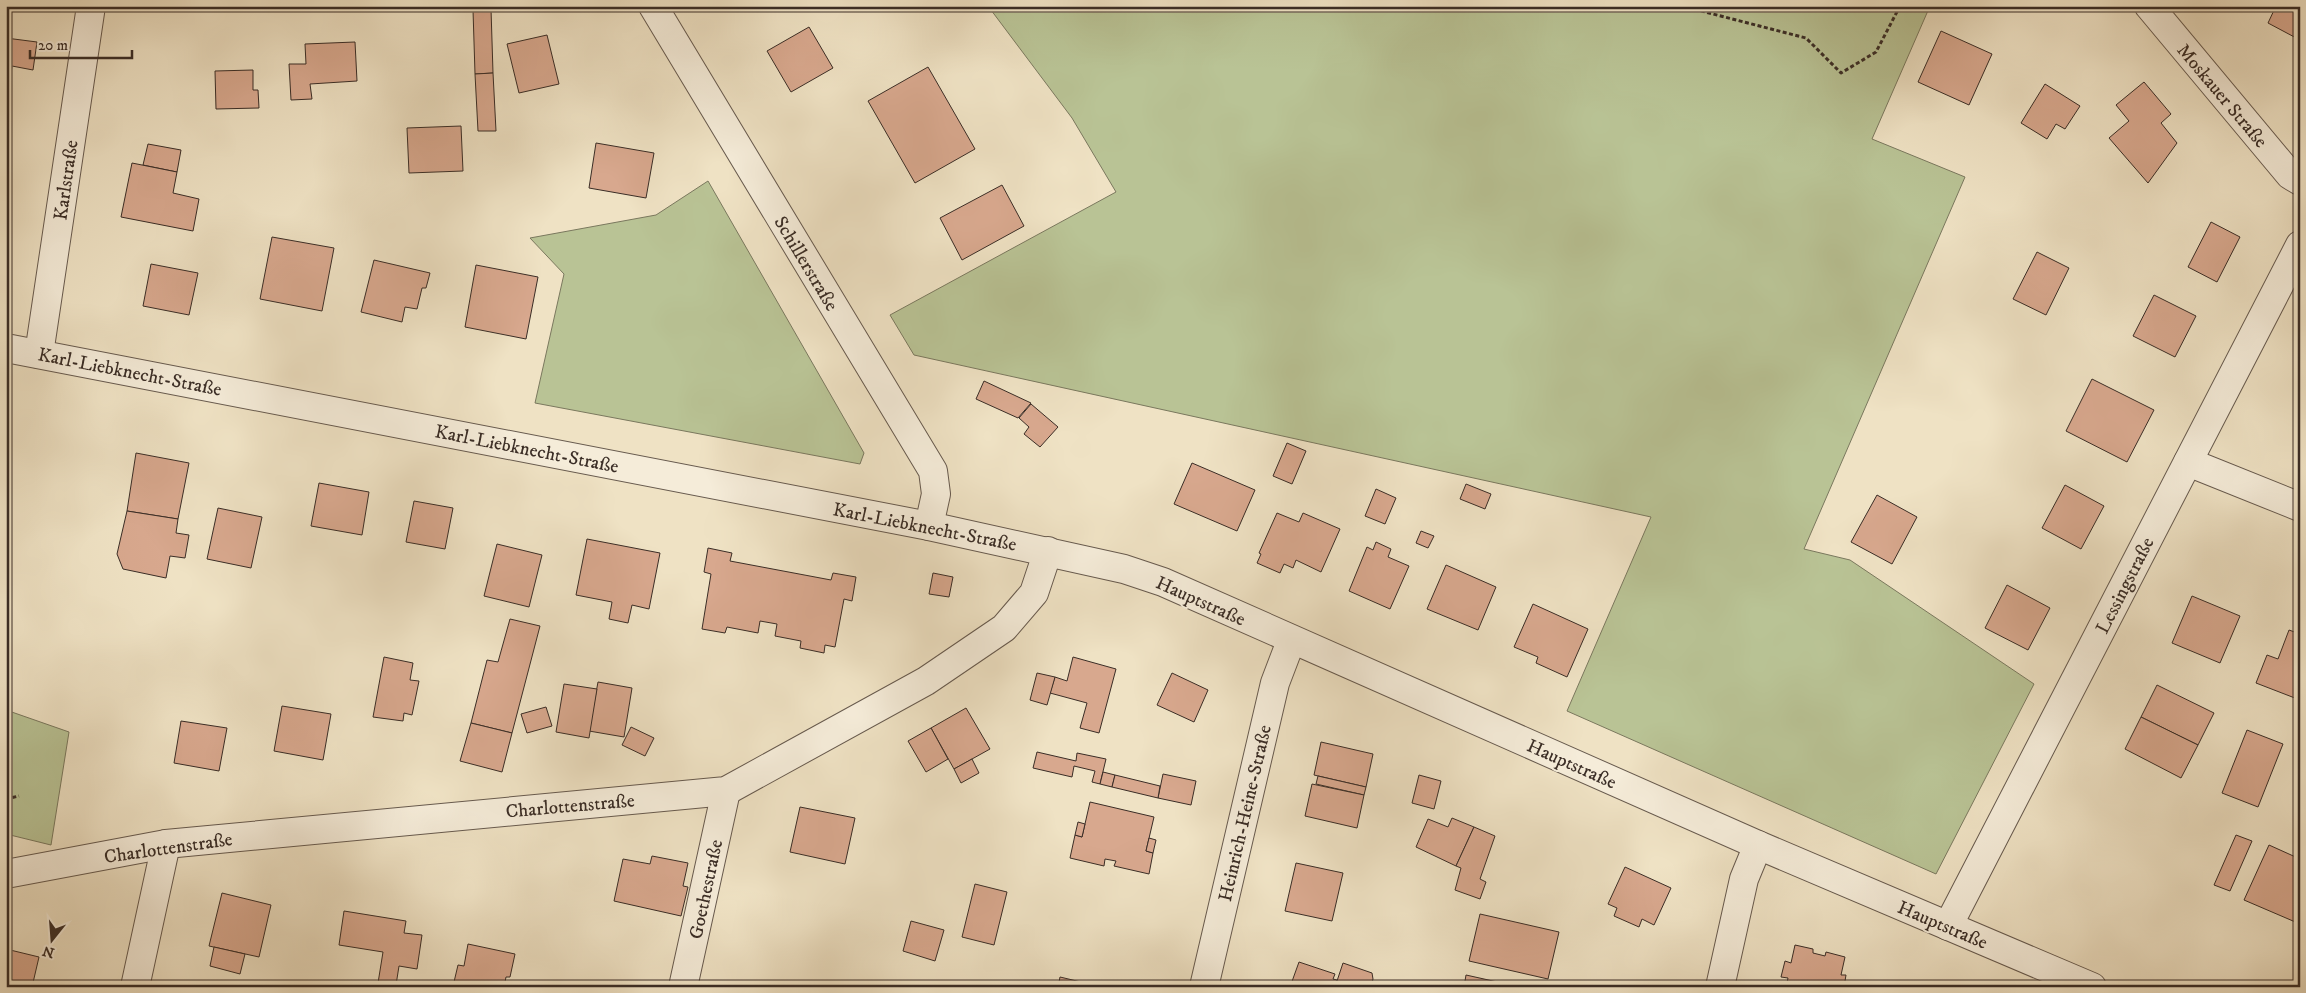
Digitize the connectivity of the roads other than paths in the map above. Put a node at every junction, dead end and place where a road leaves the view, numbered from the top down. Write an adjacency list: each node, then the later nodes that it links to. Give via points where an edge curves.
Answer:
1 (91, 6): 7 (street, Karlstraße)
2 (653, 6): 10 (street, Schillerstraße, via 933,471 936,494)
3 (2149, 6): 4 (street, Moskauer Straße, via 2290,175)
4 (2300, 181)
5 (2300, 245): 8 (street, Lessingstraße)
6 (6, 348): 7 (street, Karl-Liebknecht-Straße)
7 (40, 354): 10 (street, Karl-Liebknecht-Straße)
8 (2188, 462): 9 (street); 17 (street, Lessingstraße)
9 (2300, 507)
10 (929, 526): 11 (street, Karl-Liebknecht-Straße)
11 (1048, 551): 12 (street, Hauptstraße, via 1164,582); 13 (street, Charlottenstraße, via 1034,593 1004,628 926,681)
12 (1291, 641): 15 (street, Hauptstraße); 20 (street, Heinrich-Heine-Straße, via 1275,683)
13 (726, 791): 14 (street, Charlottenstraße); 19 (street, Goethestraße)
14 (166, 844): 16 (street, Charlottenstraße); 18 (street)
15 (1758, 845): 17 (street, Hauptstraße); 21 (street, via 1744,879)
16 (6, 874)
17 (1948, 926): 22 (street, Hauptstraße)
18 (135, 987)
19 (683, 987)
20 (1204, 987)
21 (1720, 987)
22 (2092, 987)

